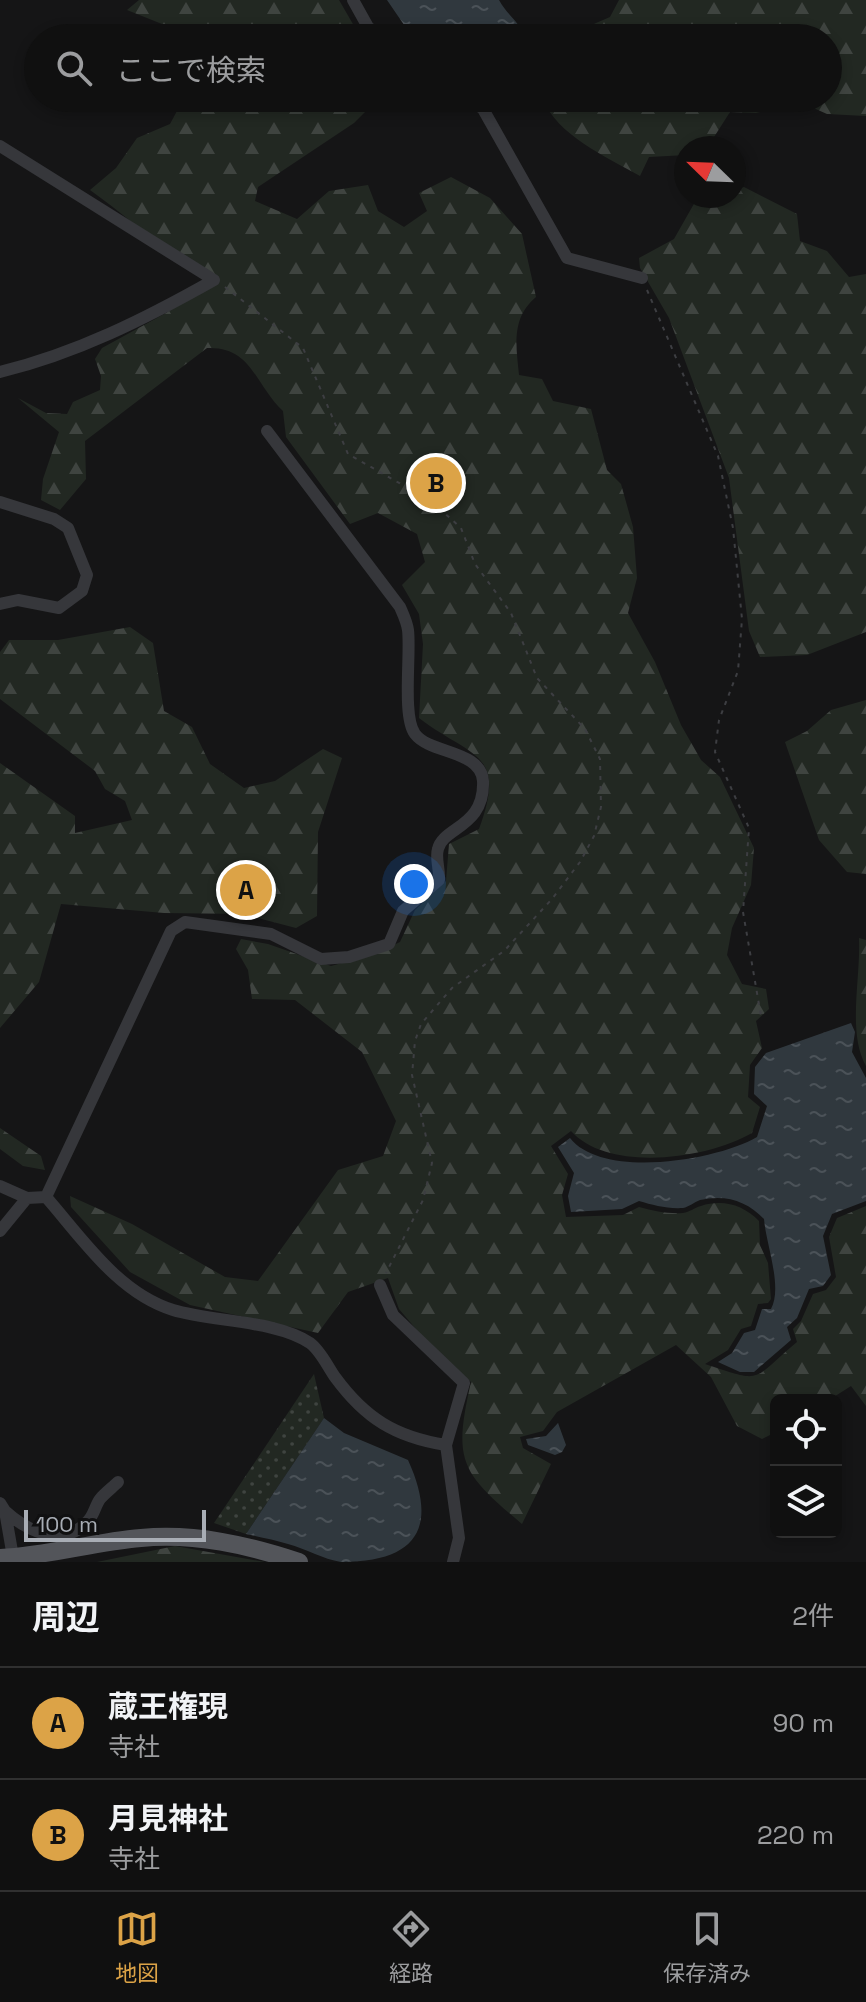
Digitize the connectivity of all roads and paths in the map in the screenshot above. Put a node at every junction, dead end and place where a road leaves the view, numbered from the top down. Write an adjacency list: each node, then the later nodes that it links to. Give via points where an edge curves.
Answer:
1 (353, 0): 2 (street)
2 (366, 24)
3 (485, 112): 5 (street, via 567,258)
4 (0, 146): 6 (street)
5 (642, 278): 11 (path, via 718,456 733,528 742,619 738,671 719,720 715,752 749,828 743,912)
6 (214, 280): 7 (street, via 106,337); 16 (path, via 303,348 348,454 431,501 461,528 475,564 511,613 537,678 585,729 600,759 601,807 580,862 504,951 452,988 421,1024 412,1075 432,1163 423,1200)
7 (0, 372)
8 (267, 431): 13 (street, via 400,607 408,627 413,733 464,757 479,770 479,802 464,827 444,837 437,851 439,880 403,911 389,944 349,957 321,959 271,934 185,922 171,931)
9 (0, 502): 10 (street, via 68,528 87,575 82,591 59,608 18,600)
10 (0, 604)
11 (761, 1016)
12 (0, 1186): 14 (street)
13 (46, 1197): 14 (street); 17 (street, via 111,1271 140,1293 171,1309 311,1343 357,1406 377,1422)
14 (27, 1198): 15 (street)
15 (0, 1231)
16 (380, 1285): 17 (street, via 393,1315 464,1383)
17 (446, 1445): 22 (street, via 459,1538)
18 (118, 1482): 19 (street, via 89,1520 63,1534 41,1535)
19 (2, 1507): 20 (street)
20 (6, 1558): 21 (main road, via 176,1536 243,1546)
21 (299, 1562)
22 (453, 1562)

